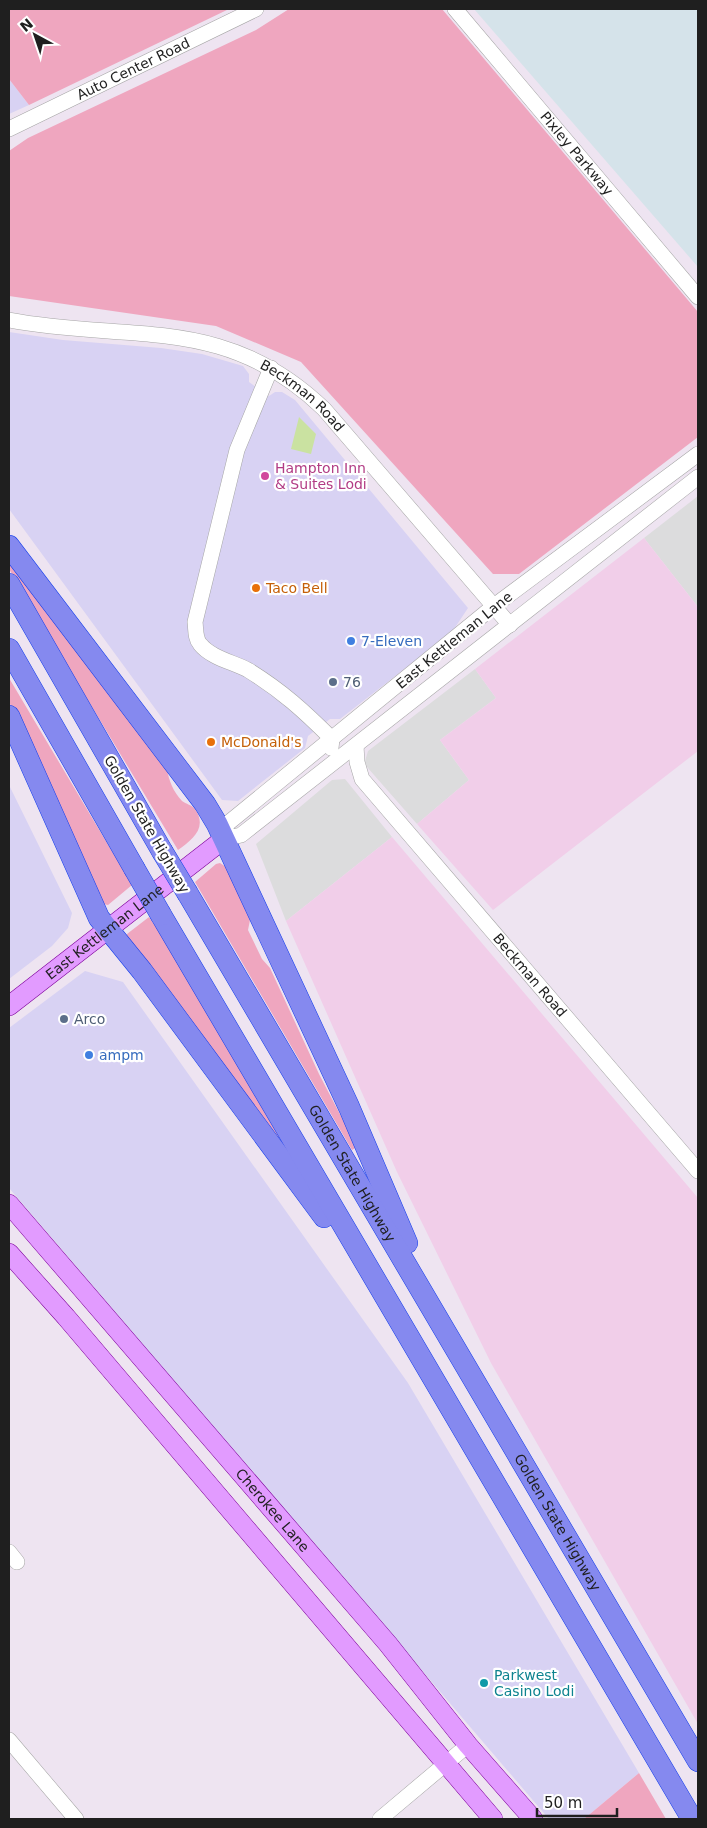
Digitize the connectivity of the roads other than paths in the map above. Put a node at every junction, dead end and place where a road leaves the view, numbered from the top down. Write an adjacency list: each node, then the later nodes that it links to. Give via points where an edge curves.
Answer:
1 (256, 9): 3 (street, Auto Center Road)
2 (455, 9): 4 (street, Pixley Parkway)
3 (9, 129)
4 (698, 297)
5 (9, 320): 6 (street, Beckman Road, via 192,339 245,354)
6 (271, 368): 11 (street, Beckman Road, via 308,393 324,409); 16 (street, via 237,450 195,622 196,633 208,651 247,670 290,698)
7 (698, 454): 11 (street, East Kettleman Lane)
8 (698, 478): 12 (street, East Kettleman Lane)
9 (9, 546): 21 (highway, via 205,804)
10 (9, 584): 27 (highway, Golden State Highway, bridge, via 162,851)
11 (494, 606): 12 (street, Beckman Road); 14 (street, East Kettleman Lane)
12 (510, 625): 17 (street, East Kettleman Lane)
13 (9, 649): 28 (highway, bridge)
14 (395, 687): 16 (street, East Kettleman Lane); 18 (street, via 388,703 348,737)
15 (9, 716): 22 (highway, via 93,906)
16 (332, 739): 20 (street, via 331,753 269,803); 21 (street, East Kettleman Lane, via 228,824)
17 (356, 746): 18 (street, East Kettleman Lane); 19 (street, Beckman Road)
18 (340, 759): 19 (street, Beckman Road); 20 (street, East Kettleman Lane)
19 (362, 779): 24 (street, Beckman Road)
20 (265, 816): 21 (street, East Kettleman Lane, via 241,836)
21 (224, 839): 22 (main road, East Kettleman Lane); 27 (highway, via 349,1107)
22 (107, 929): 23 (main road, East Kettleman Lane); 28 (highway, via 142,971 325,1218)
23 (9, 1006)
24 (698, 1171)
25 (9, 1204): 29 (main road, Cherokee Lane)
26 (9, 1253): 30 (main road)
27 (442, 1323): 33 (highway, Golden State Highway)
28 (418, 1351): 39 (highway)
29 (163, 1382): 30 (main road); 32 (main road, Cherokee Lane, via 388,1644)
30 (138, 1402): 34 (main road)
31 (9, 1740): 35 (street)
32 (468, 1745): 34 (street); 38 (main road, Cherokee Lane)
33 (698, 1761)
34 (446, 1764): 36 (street); 37 (main road)
35 (76, 1819)
36 (380, 1819)
37 (493, 1819)
38 (533, 1819)
39 (692, 1819)

